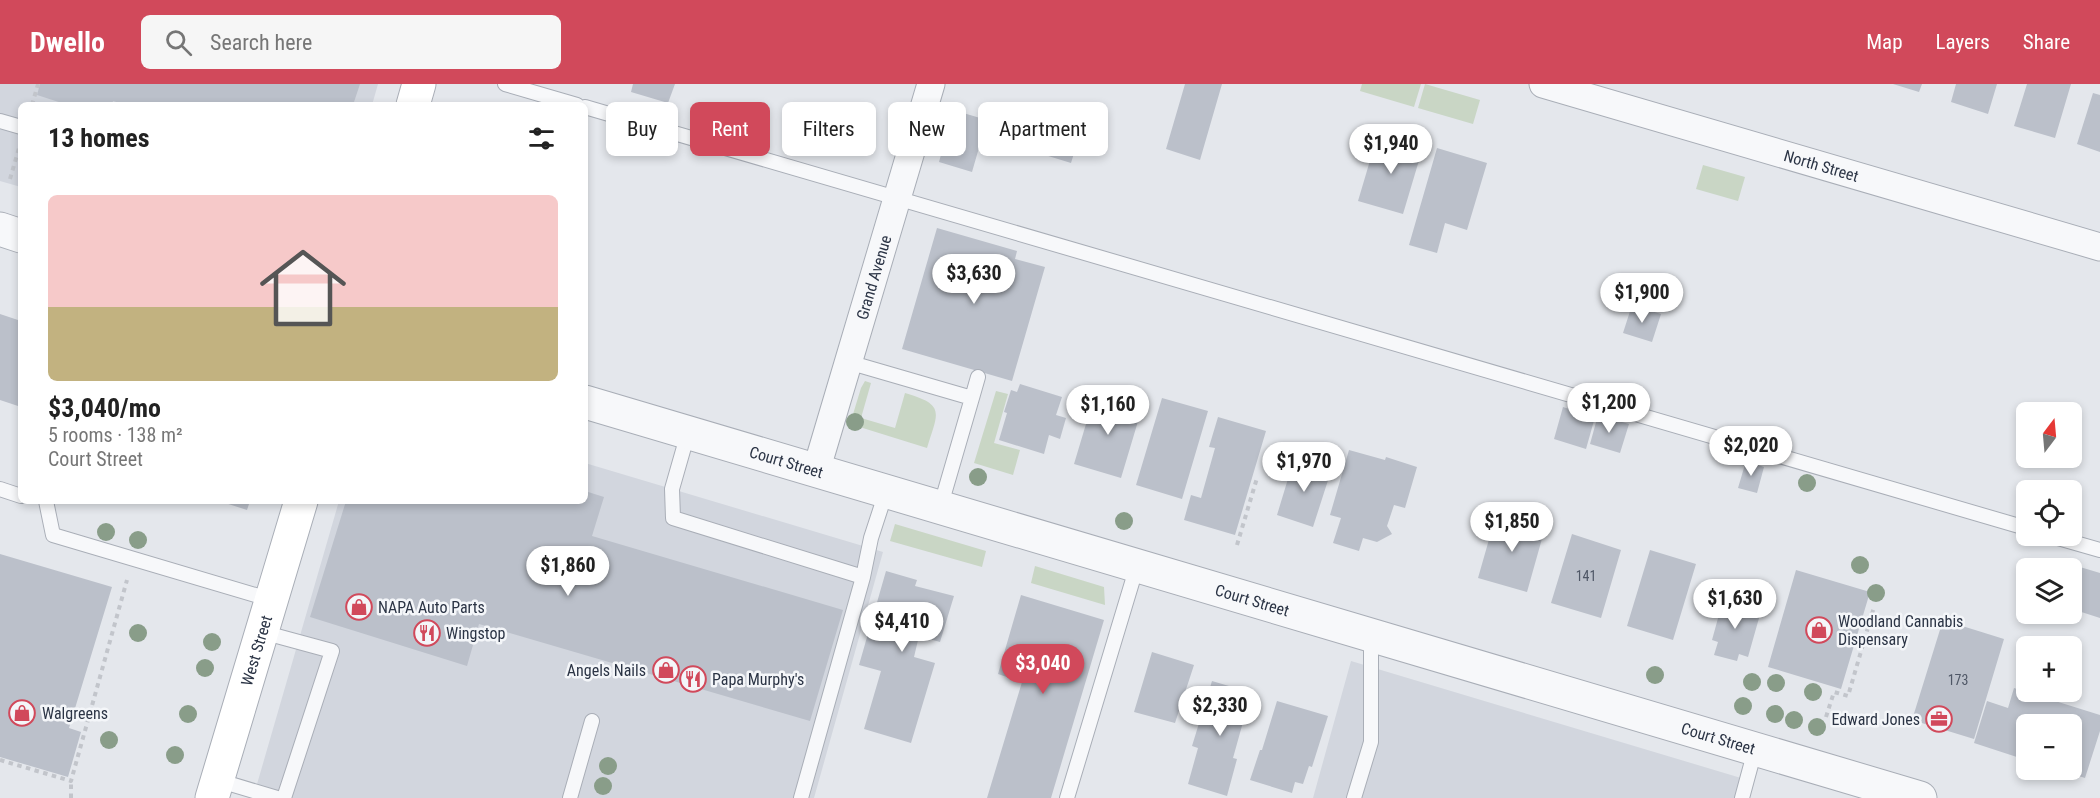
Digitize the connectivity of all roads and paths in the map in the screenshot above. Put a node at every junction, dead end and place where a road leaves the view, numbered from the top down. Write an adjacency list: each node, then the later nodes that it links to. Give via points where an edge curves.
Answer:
1 (38, 84): 6 (path)
2 (419, 84): 7 (main road)
3 (506, 84): 8 (lane)
4 (931, 84): 14 (street, Grand Avenue)
5 (1543, 84): 17 (street, North Street)
6 (33, 102)
7 (414, 102)
8 (567, 102)
9 (588, 108): 14 (lane)
10 (0, 121): 11 (lane)
11 (18, 126)
12 (18, 152): 13 (path)
13 (10, 179)
14 (897, 198): 18 (street, Grand Avenue); 31 (lane)
15 (0, 229): 16 (street)
16 (18, 235)
17 (2100, 247)
18 (848, 362): 20 (lane); 23 (street, Grand Avenue)
19 (978, 377): 20 (lane)
20 (972, 398): 30 (lane)
21 (588, 403): 22 (street, Court Street)
22 (688, 433): 23 (street, Court Street); 36 (lane, via 672,489 674,518)
23 (816, 471): 26 (street, Court Street)
24 (1257, 478): 32 (path)
25 (0, 489): 27 (lane)
26 (886, 492): 30 (street, Court Street); 36 (lane)
27 (18, 495)
28 (44, 504): 38 (lane, via 53,535)
29 (301, 504): 38 (main road, West Street)
30 (940, 508): 35 (street, Court Street)
31 (2016, 525)
32 (1237, 545)
33 (2082, 545): 34 (lane)
34 (2100, 550)
35 (1137, 566): 41 (street, Court Street); 54 (lane)
36 (863, 578): 53 (lane)
37 (127, 580): 46 (path)
38 (272, 600): 40 (main road, West Street)
39 (1874, 607): 42 (path, via 1848,696 1833,692)
40 (262, 632): 47 (main road, West Street); 51 (lane, via 332,651)
41 (1371, 636): 44 (street, Court Street); 55 (lane, via 1371,742)
42 (1826, 717)
43 (592, 721): 52 (lane)
44 (1755, 750): 48 (street, Court Street); 56 (lane)
45 (0, 760): 46 (path)
46 (71, 780): 49 (path)
47 (215, 789): 50 (lane)
48 (1902, 796)
49 (71, 798)
50 (277, 798)
51 (284, 798)
52 (570, 798)
53 (801, 798)
54 (1067, 798)
55 (1354, 798)
56 (1742, 798)

